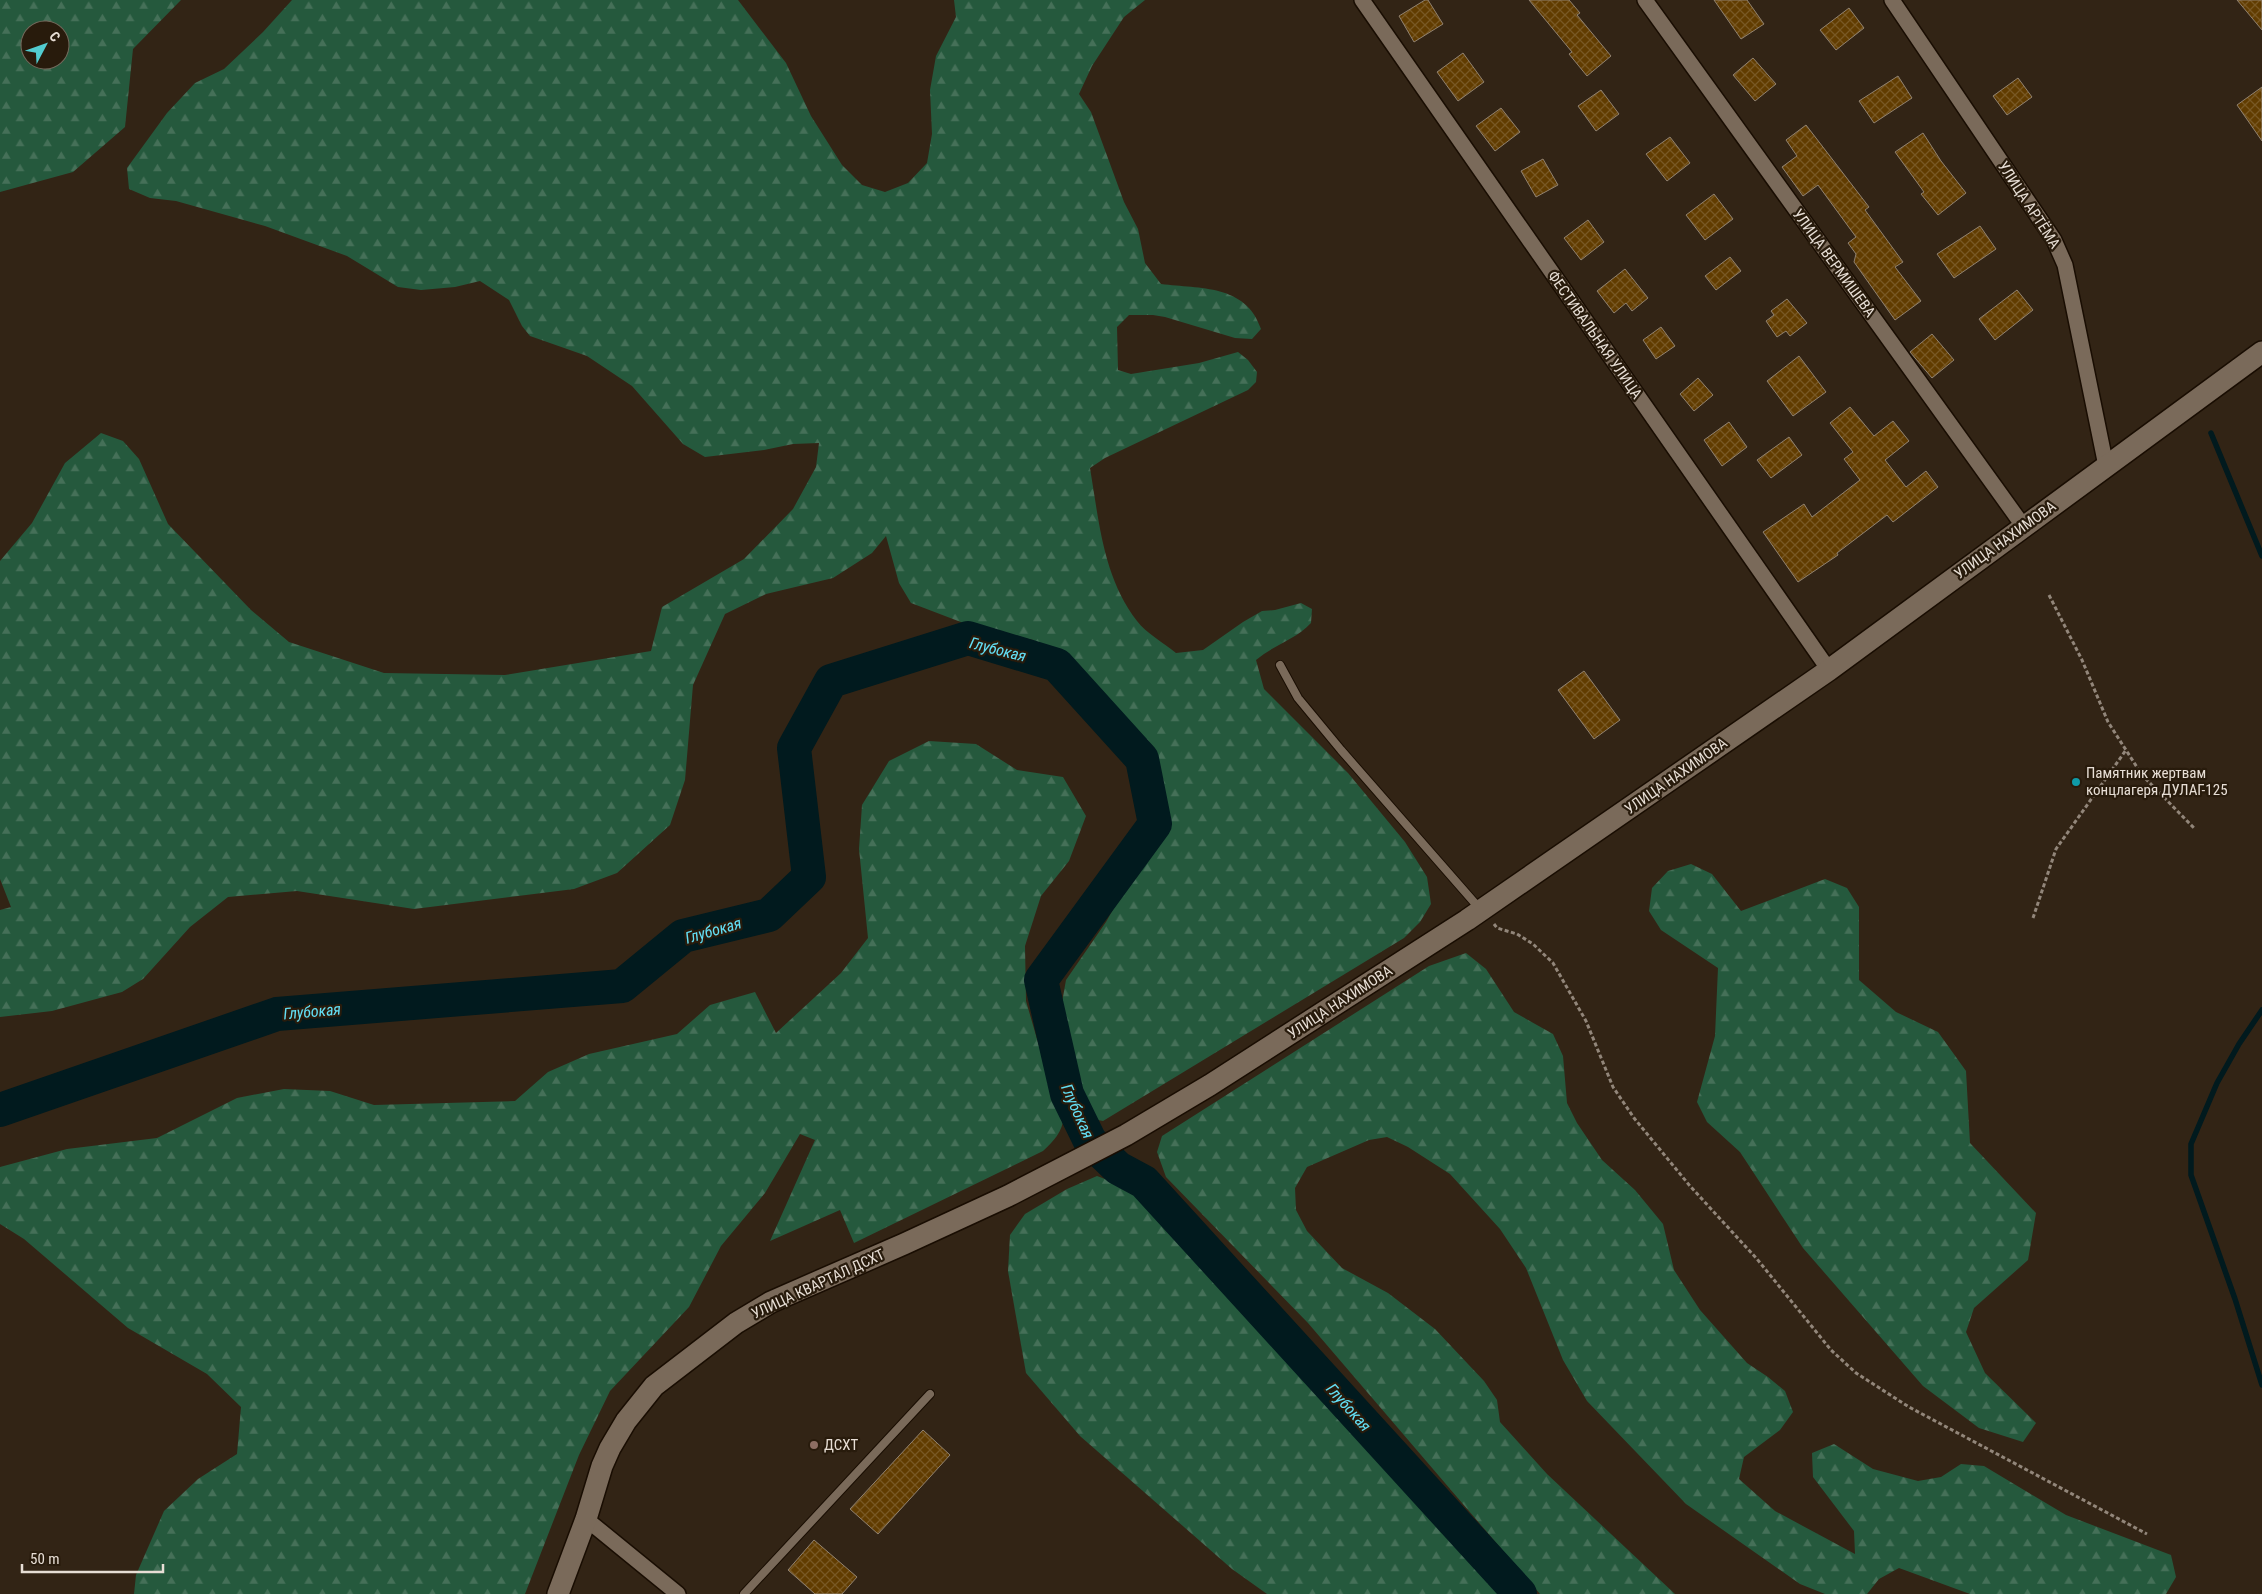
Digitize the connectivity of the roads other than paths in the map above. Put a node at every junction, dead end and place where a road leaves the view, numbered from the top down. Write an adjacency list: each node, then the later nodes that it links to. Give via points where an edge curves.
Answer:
1 (1362, 0): 8 (street, ФЕСТИВАЛЬНАЯ УЛИЦА)
2 (1645, 0): 6 (street, УЛИЦА ВЕРМИШЕВА)
3 (1892, 0): 5 (street, УЛИЦА АРТЁМА, via 2054,240 2065,265)
4 (2262, 352): 5 (street, УЛИЦА НАХИМОВА)
5 (2106, 466): 6 (street, УЛИЦА НАХИМОВА)
6 (2024, 527): 8 (street, УЛИЦА НАХИМОВА)
7 (1280, 665): 9 (lane, via 1298,698)
8 (1829, 670): 9 (street, УЛИЦА НАХИМОВА)
9 (1481, 911): 10 (street, УЛИЦА НАХИМОВА, via 1210,1085)
10 (1067, 1166): 12 (street, УЛИЦА КВАРТАЛ ДСХТ, via 971,1215 771,1302 736,1323 673,1370 626,1421 602,1466)
11 (930, 1394): 15 (lane)
12 (586, 1519): 13 (street, УЛИЦА КВАРТАЛ ДСХТ); 14 (street)
13 (558, 1594)
14 (678, 1594)
15 (744, 1594)

